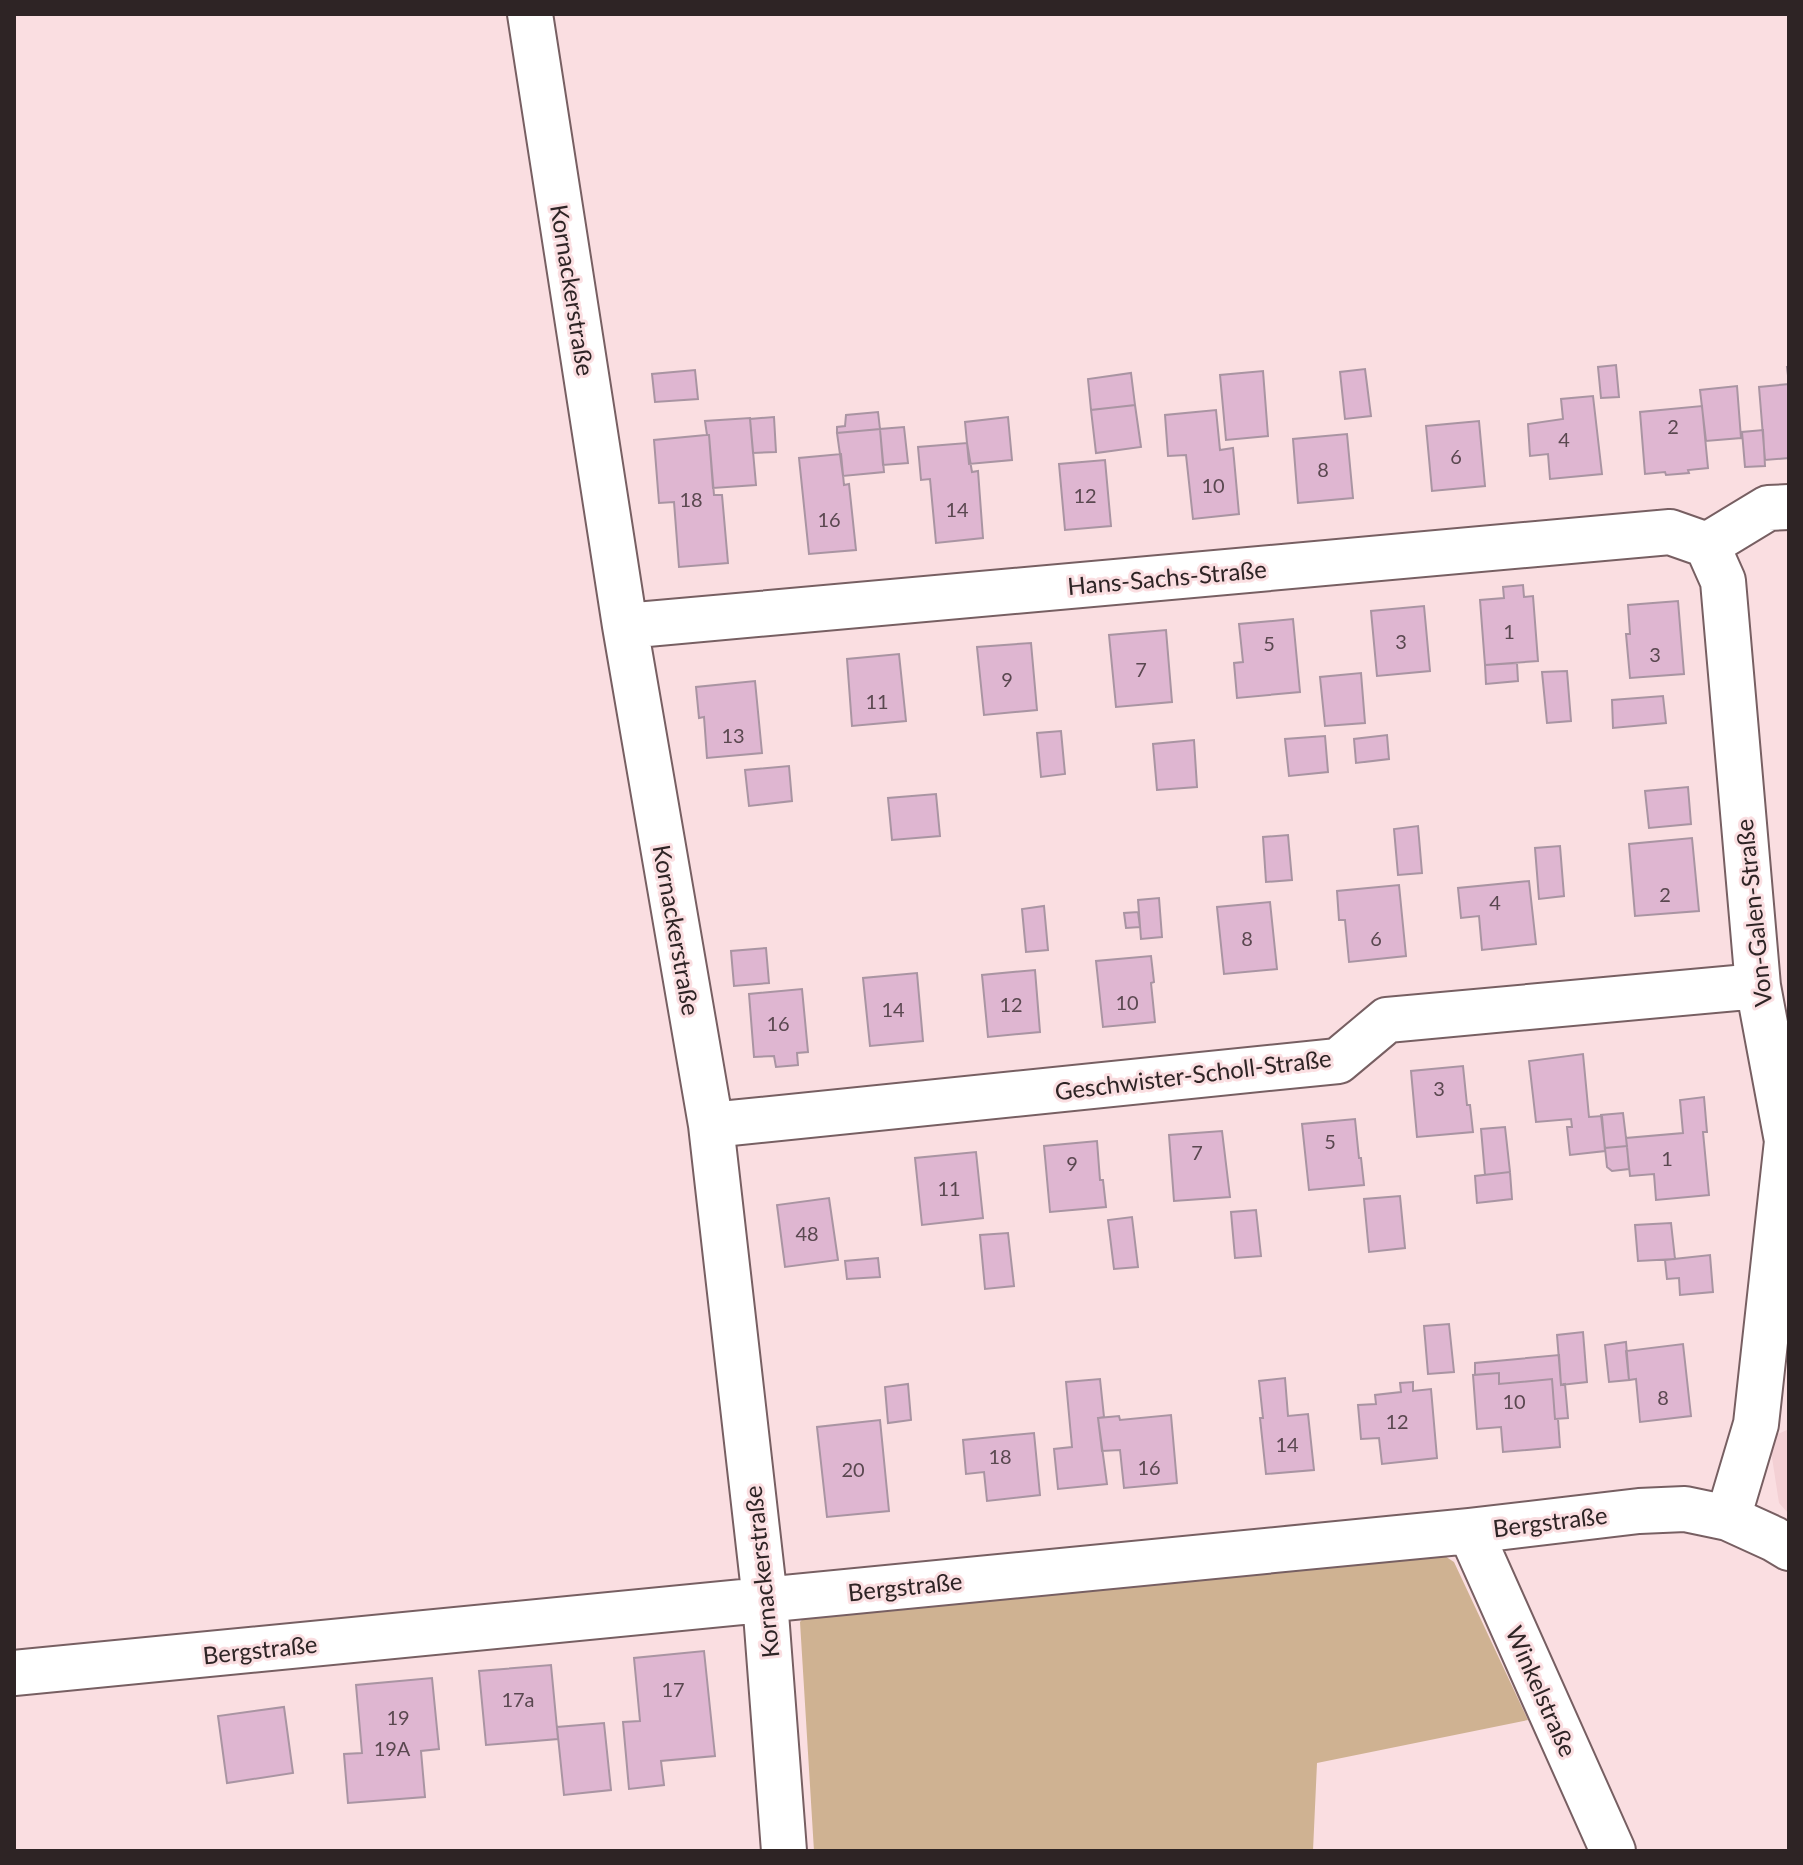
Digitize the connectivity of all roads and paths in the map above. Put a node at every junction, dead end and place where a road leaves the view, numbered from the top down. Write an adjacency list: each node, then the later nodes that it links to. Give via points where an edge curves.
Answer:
1 (530, 14): 4 (street, Kornackerstraße)
2 (1789, 507): 3 (street, via 1768,508)
3 (1707, 545): 4 (street, Hans-Sachs-Straße, via 1670,532); 5 (street, Von-Galen-Straße, via 1723,581)
4 (625, 626): 6 (street, Kornackerstraße)
5 (1758, 986): 6 (street, Geschwister-Scholl-Straße, via 1387,1020 1338,1061); 7 (street, Von-Galen-Straße)
6 (711, 1125): 11 (street, Kornackerstraße)
7 (1788, 1141): 8 (street, Von-Galen-Straße, via 1756,1424)
8 (1728, 1518): 9 (street, Bergstraße, via 1685,1509 1639,1511); 10 (street, Bergstraße)
9 (1470, 1531): 11 (street, Bergstraße); 14 (street, Winkelstraße)
10 (1789, 1548)
11 (765, 1600): 12 (street, Bergstraße); 13 (street, Kornackerstraße)
12 (14, 1673)
13 (784, 1851)
14 (1613, 1851)

